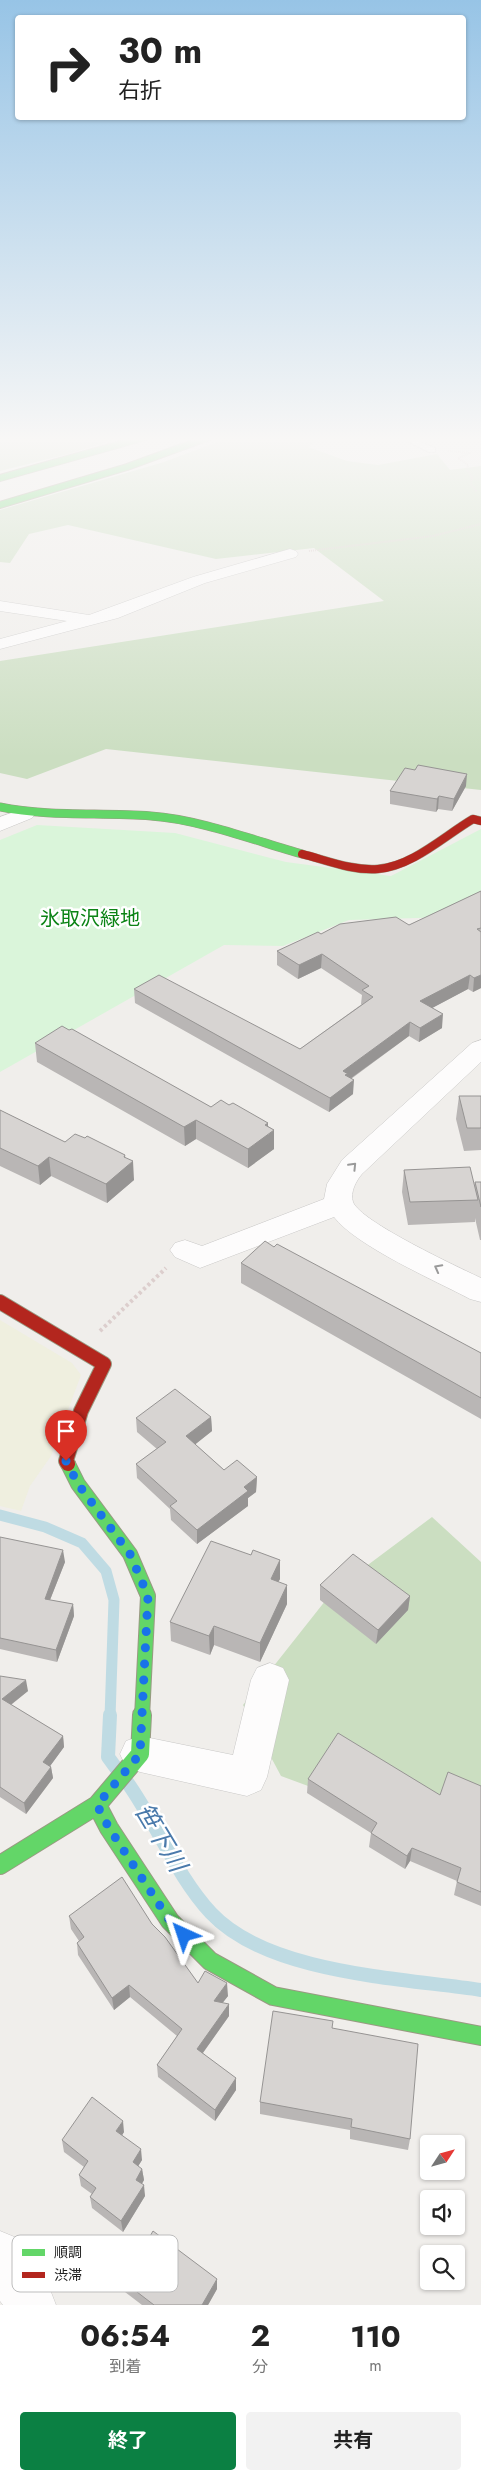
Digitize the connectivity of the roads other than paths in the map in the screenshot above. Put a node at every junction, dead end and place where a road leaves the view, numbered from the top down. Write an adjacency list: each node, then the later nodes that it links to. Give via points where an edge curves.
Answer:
1 (290, 554): 3 (street, via 200,580)
2 (0, 606): 3 (street)
3 (94, 620): 4 (street)
4 (0, 644)
5 (0, 807): 6 (main road)
6 (25, 814): 7 (main road, via 139,812 172,818 315,858 356,867 382,868 420,853 473,819); 8 (street)
7 (481, 821)
8 (0, 825)
9 (481, 1048): 10 (street, one-way to 9, via 340,1182 352,1167)
10 (339, 1204): 11 (street, via 200,1258); 12 (street, one-way to 10, via 362,1228 345,1214)
11 (185, 1250)
12 (481, 1291)
13 (0, 1302): 15 (main road, via 104,1364 96,1375 76,1424 66,1461 78,1484 130,1554 148,1596)
14 (270, 1680): 15 (street, via 247,1778)
15 (140, 1754): 16 (main road)
16 (97, 1805): 17 (main road); 18 (main road, via 170,1921 210,1961 273,1996)
17 (0, 1865)
18 (481, 2036)
19 (0, 2255): 20 (street)
20 (12, 2275)
21 (22, 2292): 22 (street)
22 (30, 2305)

